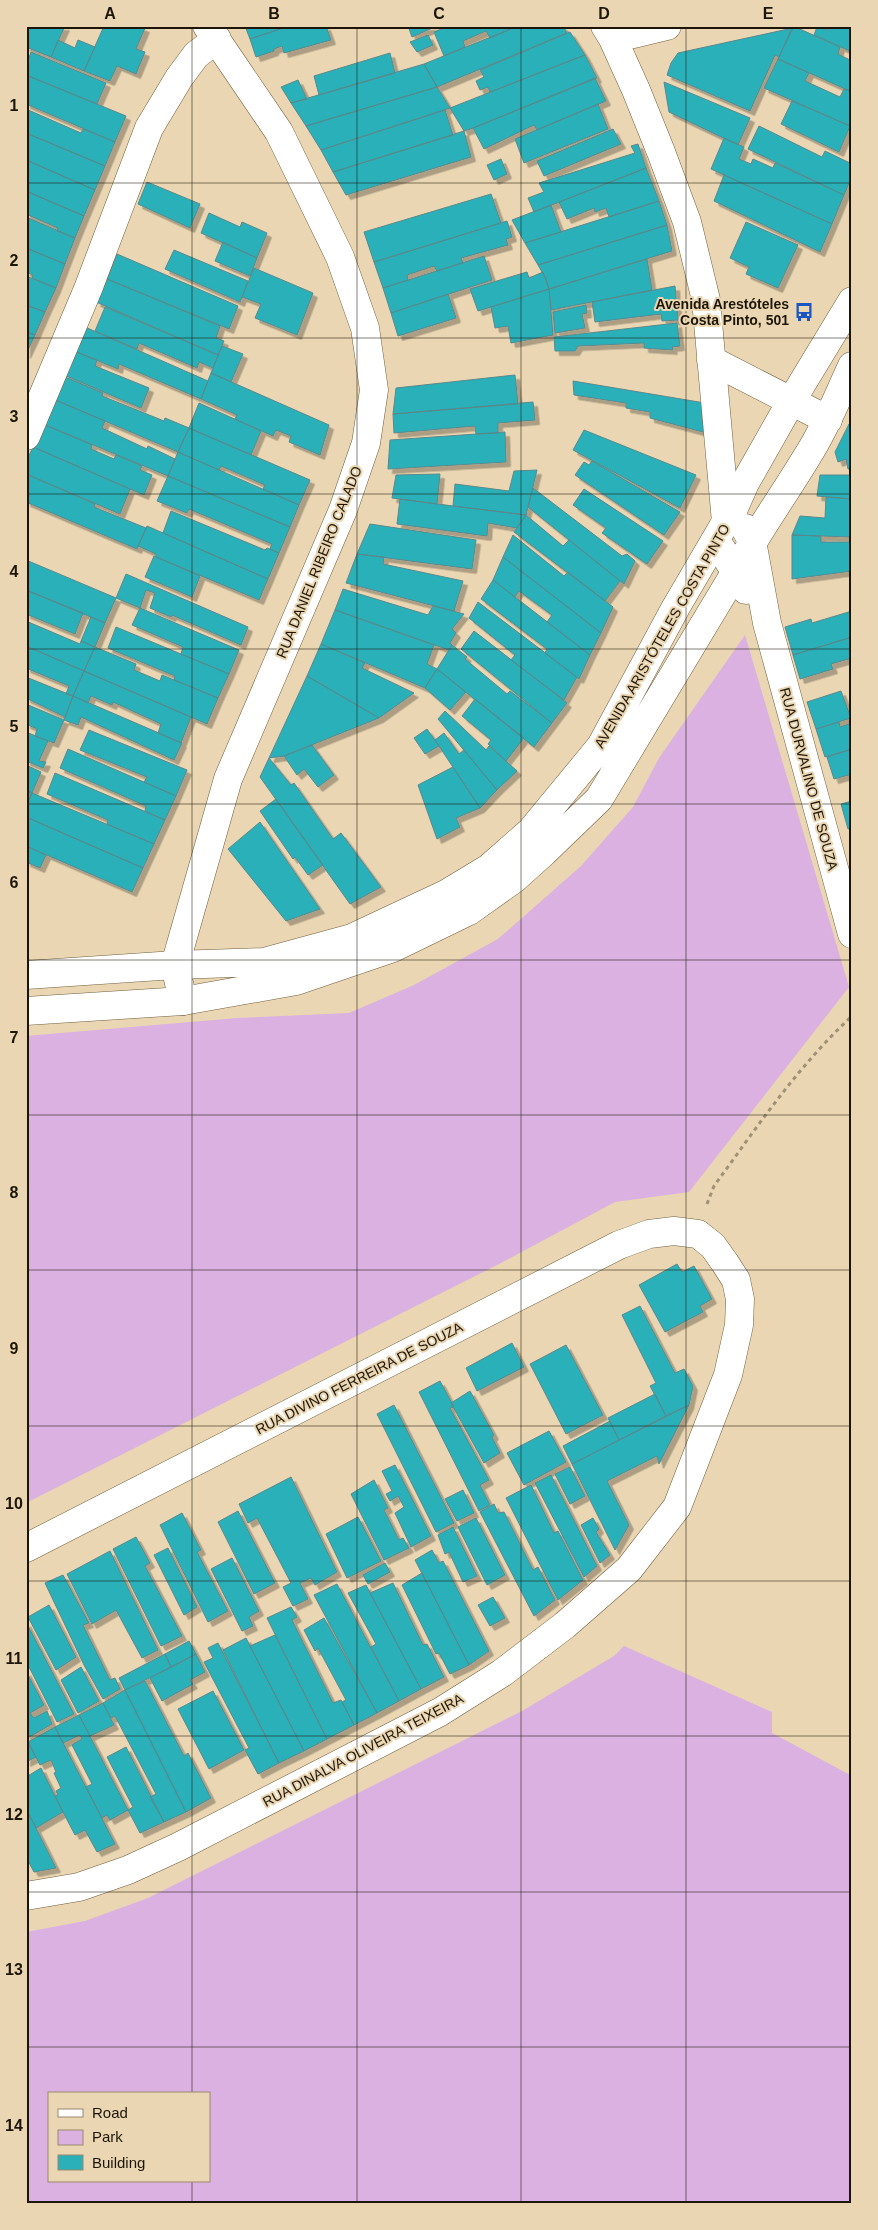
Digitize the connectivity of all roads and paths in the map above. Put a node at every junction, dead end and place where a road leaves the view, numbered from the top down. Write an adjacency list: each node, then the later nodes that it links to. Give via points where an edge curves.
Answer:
1 (668, 26): 3 (street)
2 (212, 33): 9 (street, via 179,78 149,128 88,289); 15 (street, RUA DANIEL RIBEIRO CALADO, via 279,132 340,257 364,328 374,390 366,443 343,510 228,779)
3 (609, 33): 5 (street, via 654,134 687,222 706,300)
4 (852, 301): 7 (street, AVENIDA ARISTÓTELES COSTA PINTO)
5 (711, 360): 7 (street); 10 (street)
6 (852, 366): 8 (street, AVENIDA ARISTÓTELES COSTA PINTO)
7 (792, 400): 8 (street); 10 (street, AVENIDA ARISTÓTELES COSTA PINTO)
8 (828, 420): 11 (street, AVENIDA ARISTÓTELES COSTA PINTO)
9 (26, 436)
10 (725, 523): 11 (street, RUA DURVALINO DE SOUZA); 12 (street, RUA DURVALINO DE SOUZA); 15 (street, AVENIDA ARISTÓTELES COSTA PINTO, via 601,746 531,831 489,868 446,894 352,938 264,962)
11 (752, 541): 12 (street, AVENIDA ARISTÓTELES COSTA PINTO); 13 (street, RUA DURVALINO DE SOUZA)
12 (735, 573): 13 (street, RUA DURVALINO DE SOUZA); 17 (street, AVENIDA ARISTÓTELES COSTA PINTO, via 599,798 514,879 469,911 394,948 296,981)
13 (767, 623): 14 (street, RUA DURVALINO DE SOUZA)
14 (852, 934)
15 (175, 965): 16 (street, AVENIDA ARISTÓTELES COSTA PINTO); 17 (street, RUA DANIEL RIBEIRO CALADO)
16 (26, 975)
17 (183, 1001): 18 (street, AVENIDA ARISTÓTELES COSTA PINTO)
18 (26, 1011)
19 (852, 1016): 20 (path, via 788,1085 714,1186)
20 (698, 1234): 21 (street, RUA DIVINO FERREIRA DE SOUZA, via 674,1231 649,1234 619,1245); 22 (street, RUA DINALVA OLIVEIRA TEIXEIRA, via 713,1246 736,1280 740,1299 739,1325 728,1376 676,1507 629,1569 565,1625 502,1673 440,1712 178,1848 79,1887)
21 (26, 1548)
22 (26, 1896)

